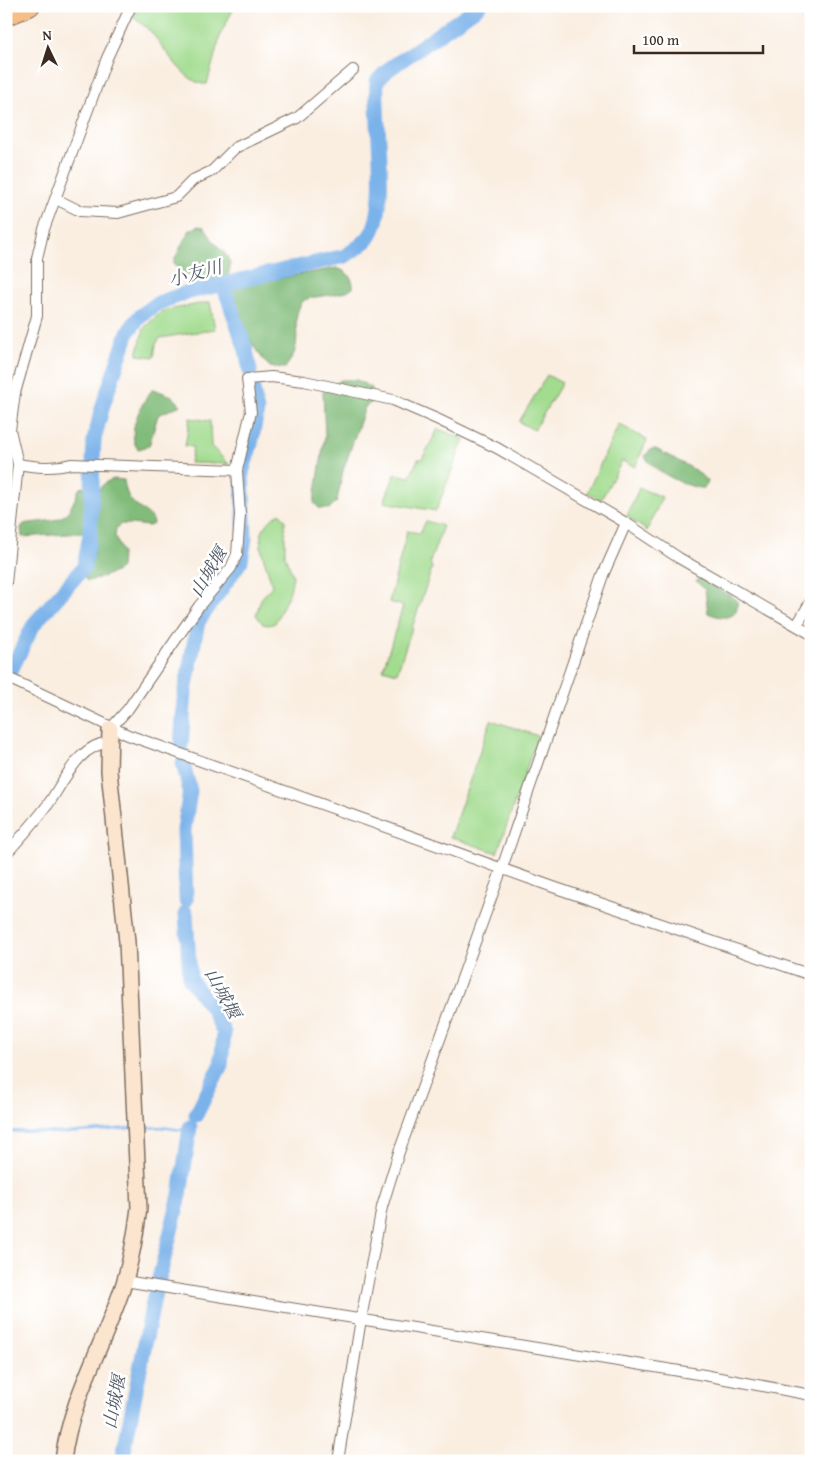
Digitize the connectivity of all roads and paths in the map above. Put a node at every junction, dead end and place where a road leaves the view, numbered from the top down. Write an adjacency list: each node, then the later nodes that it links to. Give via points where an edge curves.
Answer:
1 (13, 6): 4 (highway)
2 (30, 6): 5 (highway)
3 (131, 6): 7 (street, via 107,58)
4 (6, 8)
5 (6, 16)
6 (353, 70): 7 (street, via 297,118 235,148 212,171 192,180 176,197 118,213 80,210)
7 (56, 199): 8 (street, via 37,258 37,316)
8 (8, 429): 9 (street)
9 (18, 464): 10 (street, via 60,468 71,464); 12 (street)
10 (237, 470): 11 (street, via 251,412 246,379 271,377 304,381 393,400 412,408 496,448); 17 (street, via 239,540 231,568 199,606)
11 (626, 523): 14 (street, via 679,558); 19 (street, via 603,575)
12 (6, 583)
13 (811, 601): 14 (street)
14 (797, 625): 15 (street)
15 (811, 634)
16 (6, 677): 17 (street)
17 (110, 735): 18 (street, via 72,765 50,802); 19 (street); 21 (street, via 109,771 126,942 139,1208)
18 (6, 854)
19 (502, 868): 20 (street); 22 (street, via 398,1152 382,1207)
20 (811, 976)
21 (125, 1281): 22 (street); 24 (street, via 80,1396 65,1442)
22 (361, 1318): 23 (street); 25 (street)
23 (811, 1395)
24 (63, 1461)
25 (338, 1461)

